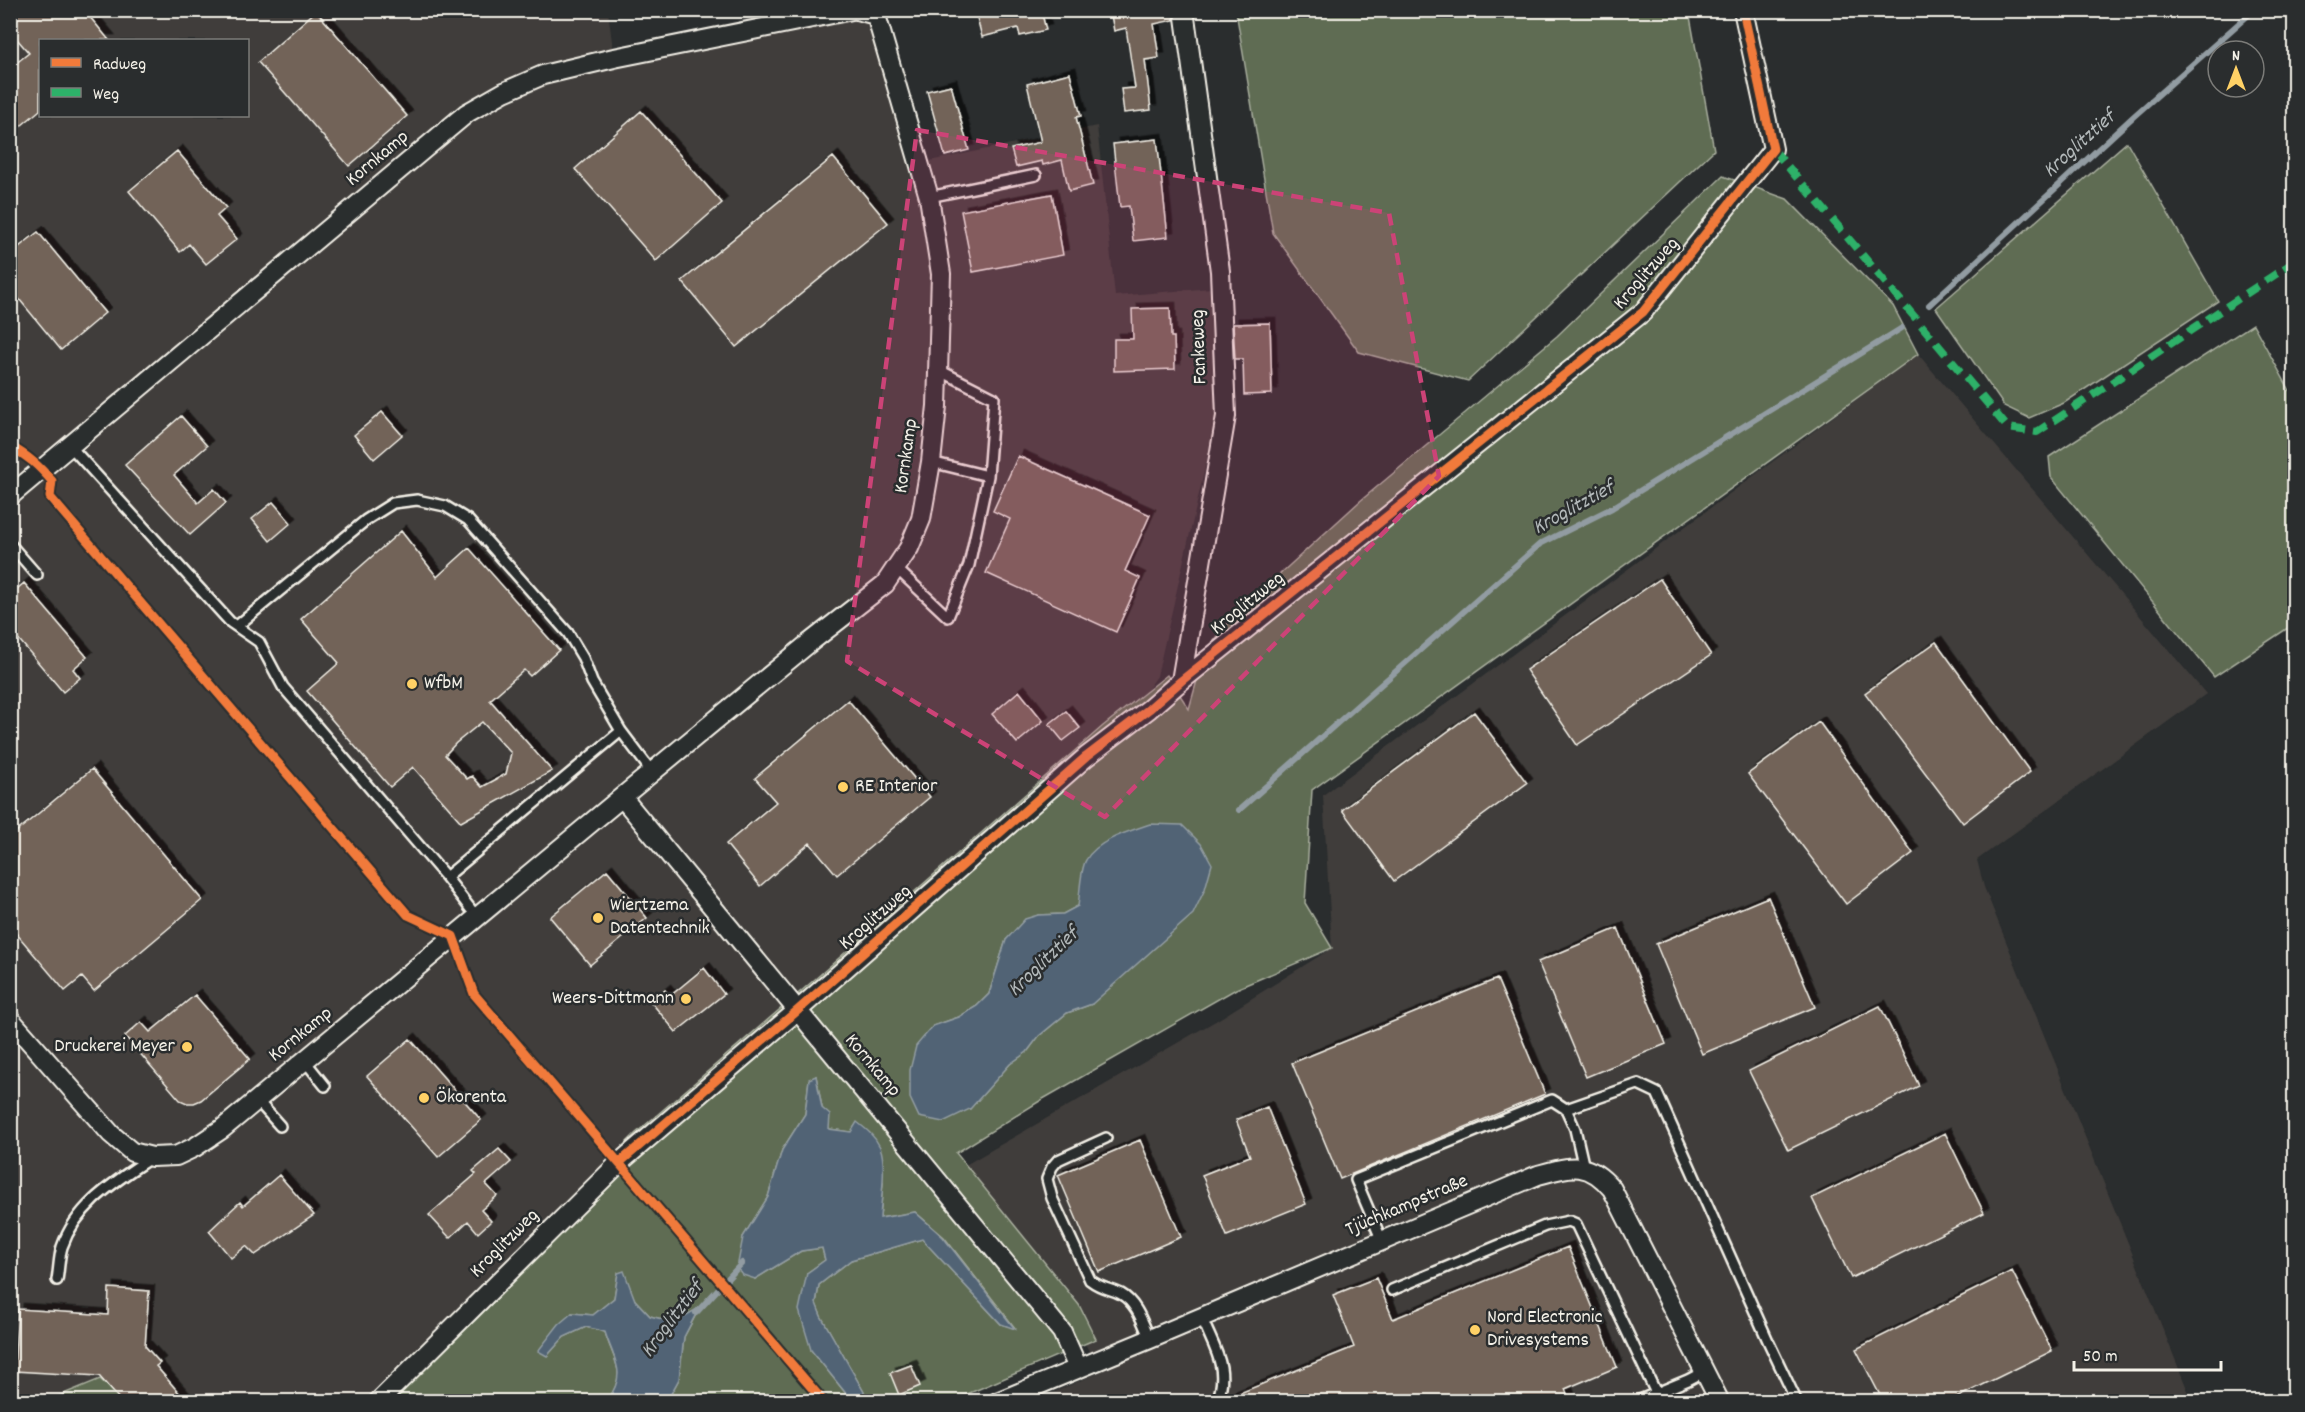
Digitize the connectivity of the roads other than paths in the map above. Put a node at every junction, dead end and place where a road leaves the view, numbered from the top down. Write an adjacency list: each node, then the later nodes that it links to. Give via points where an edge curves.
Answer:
1 (852, 10): 9 (street, Kornkamp, via 614,58 543,75 504,92 467,113)
2 (857, 10): 5 (street, Kornkamp)
3 (1184, 10): 19 (street, Fankeweg, via 1220,271 1226,416)
4 (1743, 10): 19 (street, Kroglitzweg, via 1773,149 1643,312)
5 (877, 13): 7 (street, Kornkamp)
6 (1036, 175): 7 (lane)
7 (929, 197): 8 (street, Kornkamp, via 941,274)
8 (939, 370): 10 (street, Kornkamp); 11 (lane, via 994,398)
9 (70, 446): 12 (street, Kornkamp); 18 (lane)
10 (931, 462): 11 (lane); 16 (street, Kornkamp, via 921,519)
11 (988, 477): 16 (lane, via 969,565 948,617)
12 (10, 496)
13 (10, 544): 14 (lane)
14 (18, 554): 15 (lane); 17 (lane)
15 (10, 560)
16 (896, 568): 21 (street, Kornkamp, via 885,584)
17 (37, 575)
18 (237, 626): 20 (lane, via 366,520 393,503 417,500 445,506 468,520 568,633); 23 (lane, via 259,642 283,687)
19 (1181, 681): 25 (street, Kroglitzweg, via 1086,757)
20 (621, 731): 21 (lane); 23 (lane)
21 (652, 772): 22 (street, Kornkamp)
22 (622, 796): 24 (street, Kornkamp); 25 (street, Kornkamp)
23 (446, 877): 24 (lane)
24 (476, 916): 27 (street, Kornkamp)
25 (797, 1011): 40 (street, Kornkamp, via 1062,1332); 43 (street, Kroglitzweg, via 619,1163)
26 (14, 1028): 33 (street, Kornkamp, via 111,1134 132,1152)
27 (305, 1061): 28 (lane); 29 (street, Kornkamp)
28 (325, 1086)
29 (257, 1100): 31 (lane); 33 (street, Kornkamp, via 195,1147 176,1156)
30 (1566, 1109): 34 (lane); 35 (lane, via 1552,1100 1356,1180); 48 (lane, via 1638,1084 1657,1093)
31 (280, 1126)
32 (1106, 1138): 39 (lane, via 1058,1160 1047,1179 1090,1280 1132,1302)
33 (152, 1157): 36 (lane, via 101,1192 77,1217 62,1248)
34 (1584, 1168): 35 (street, Tjüchkampstraße, via 1563,1168 1538,1175); 41 (street, via 1600,1175 1612,1189)
35 (1382, 1241): 38 (street, Tjüchkampstraße)
36 (57, 1280)
37 (1392, 1290): 42 (lane, via 1545,1226 1569,1221 1576,1224)
38 (1202, 1318): 39 (street, Tjüchkampstraße); 45 (lane, via 1223,1370)
39 (1150, 1339): 40 (street, Tjüchkampstraße)
40 (1078, 1368): 44 (street, Tjüchkampstraße)
41 (1705, 1371): 42 (lane); 47 (street)
42 (1656, 1393): 46 (lane)
43 (378, 1401)
44 (997, 1401)
45 (1217, 1401)
46 (1635, 1401)
47 (1720, 1401)
48 (1797, 1401)

